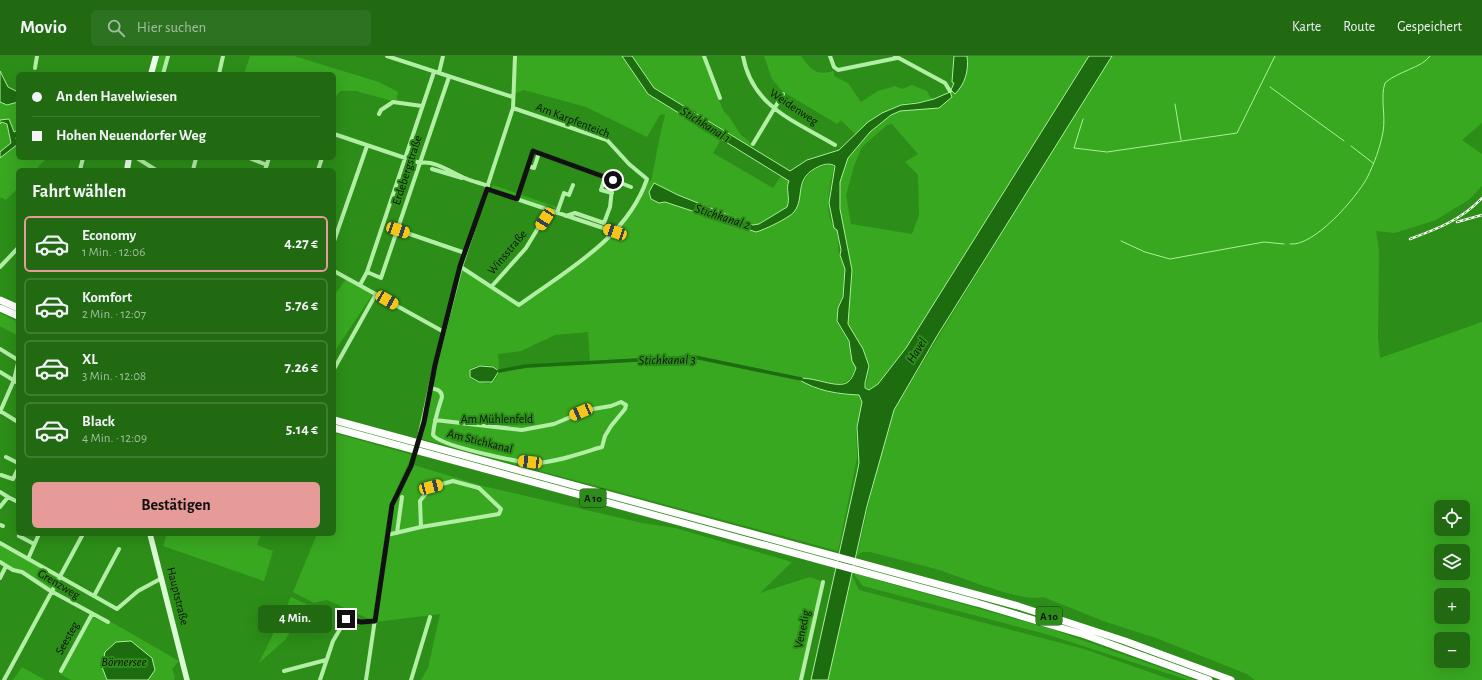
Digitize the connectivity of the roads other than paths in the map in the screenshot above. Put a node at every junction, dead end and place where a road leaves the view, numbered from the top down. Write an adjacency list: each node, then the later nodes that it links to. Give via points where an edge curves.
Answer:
1 (37, 56): 12 (street)
2 (156, 56): 13 (main road)
3 (168, 56): 14 (street)
4 (223, 56): 15 (street)
5 (387, 56): 16 (street)
6 (443, 56): 16 (street, Erdebergstraße)
7 (515, 56): 20 (street)
8 (704, 56): 21 (street)
9 (743, 56): 24 (street, Weidenweg, via 754,88)
10 (830, 56): 11 (street, via 835,69 879,63)
11 (896, 57): 18 (street, via 942,81)
12 (35, 68)
13 (152, 72)
14 (164, 72)
15 (219, 72)
16 (437, 72): 17 (street); 22 (street, Erdebergstraße)
17 (449, 77): 20 (street); 35 (street, Erdebergstraße)
18 (950, 91)
19 (783, 94): 24 (street)
20 (513, 97): 23 (street)
21 (720, 98)
22 (422, 106): 25 (street, via 393,102); 31 (street, Erdebergstraße)
23 (513, 108): 45 (street); 53 (street, Am Karpfenteich, via 607,140 629,164 648,179 641,197)
24 (774, 109): 27 (street); 28 (street, Weidenweg)
25 (379, 114)
26 (336, 135): 29 (street)
27 (753, 144)
28 (835, 145)
29 (367, 146): 31 (street); 54 (street)
30 (539, 153): 37 (street, via 534,168); 37 (street, via 533,151); 41 (street)
31 (405, 158): 35 (street); 60 (street, Erdebergstraße)
32 (141, 160): 38 (street)
33 (255, 160): 36 (street)
34 (268, 160): 36 (street)
35 (420, 163): 42 (street, via 425,162 452,171); 52 (street, Erdebergstraße)
36 (267, 164): 39 (street)
37 (528, 166): 48 (street)
38 (153, 168)
39 (266, 168)
40 (432, 169): 42 (street)
41 (605, 177): 43 (street); 47 (street, via 601,190)
42 (466, 179): 45 (street)
43 (613, 180): 46 (street); 47 (street)
44 (573, 185): 50 (street, via 570,195 564,193)
45 (487, 187): 48 (street); 56 (street)
46 (631, 187)
47 (612, 193): 51 (street, via 604,222 575,213)
48 (517, 199): 49 (street)
49 (549, 210): 50 (street); 62 (street, Winsstraße, via 526,248)
50 (557, 213): 51 (street)
51 (566, 216): 53 (street)
52 (398, 230): 56 (street); 60 (street, Erdebergstraße, via 381,278)
53 (615, 232): 62 (street, via 519,305)
54 (336, 234)
55 (16, 250): 58 (street)
56 (465, 253): 57 (street)
57 (460, 266): 62 (street); 68 (street)
58 (0, 267)
59 (336, 272): 61 (street)
60 (366, 272): 61 (street, Erdebergstraße)
61 (360, 285): 63 (street)
62 (492, 286)
63 (376, 294): 68 (street); 71 (street)
64 (0, 300): 65 (highway)
65 (16, 307)
66 (0, 308): 67 (highway)
67 (16, 315)
68 (444, 332): 74 (street)
69 (0, 349): 70 (street)
70 (16, 361)
71 (336, 366)
72 (0, 372): 73 (street)
73 (16, 382): 75 (street)
74 (430, 388): 76 (street, Am Stichkanal, via 439,390 442,395); 91 (street, bridge, via 413,460 393,502)
75 (0, 411): 77 (street)
76 (435, 420): 76 (street, Am Stichkanal, via 433,435 440,441 496,456 537,463 602,447 605,436 626,405 621,402 592,409 554,424 522,430)
77 (16, 421)
78 (336, 421): 100 (highway, A 10)
79 (336, 429): 100 (highway, A 10)
80 (6, 457): 81 (street)
81 (16, 462)
82 (16, 473): 83 (street, via 13,479)
83 (1, 475)
84 (0, 492): 85 (street)
85 (8, 497): 87 (street); 88 (street)
86 (402, 497): 90 (street)
87 (16, 501)
88 (0, 508)
89 (421, 527): 89 (street, via 499,514 501,509 479,488 453,481 431,487 420,501); 90 (street)
90 (397, 533): 91 (street)
91 (387, 535): 112 (street)
92 (19, 536): 97 (street)
93 (38, 536): 97 (street)
94 (82, 536): 104 (street)
95 (151, 536): 106 (main road, Hauptstraße)
96 (0, 543): 99 (street, Grenzweg)
97 (34, 544): 99 (street)
98 (120, 549): 109 (street)
99 (28, 558): 104 (street, Grenzweg)
100 (831, 559): 103 (highway, A 10)
101 (0, 562): 102 (street, Grenzweg)
102 (6, 566): 105 (street); 108 (street, Grenzweg, via 22,572)
103 (862, 567): 123 (highway, A 10, via 1039,621); 124 (highway, A 10, via 1059,619 1147,648)
104 (59, 577): 108 (street); 109 (street, Grenzweg)
105 (0, 578)
106 (162, 578): 109 (street, Grenzweg, via 138,591 116,609); 118 (main road, Hauptstraße)
107 (823, 582): 122 (street, Venedig)
108 (52, 592): 110 (street, Grenzweg); 117 (street)
109 (94, 596)
110 (92, 614): 113 (street, Grenzweg); 115 (street, Seesteg)
111 (430, 617): 121 (street)
112 (375, 621): 114 (street, via 346,619 333,641); 120 (street)
113 (108, 622)
114 (326, 660): 116 (street); 119 (street)
115 (60, 671)
116 (284, 671)
117 (4, 680)
118 (188, 680)
119 (320, 680)
120 (366, 680)
121 (411, 680)
122 (801, 680)
123 (1209, 680)
124 (1231, 680)

